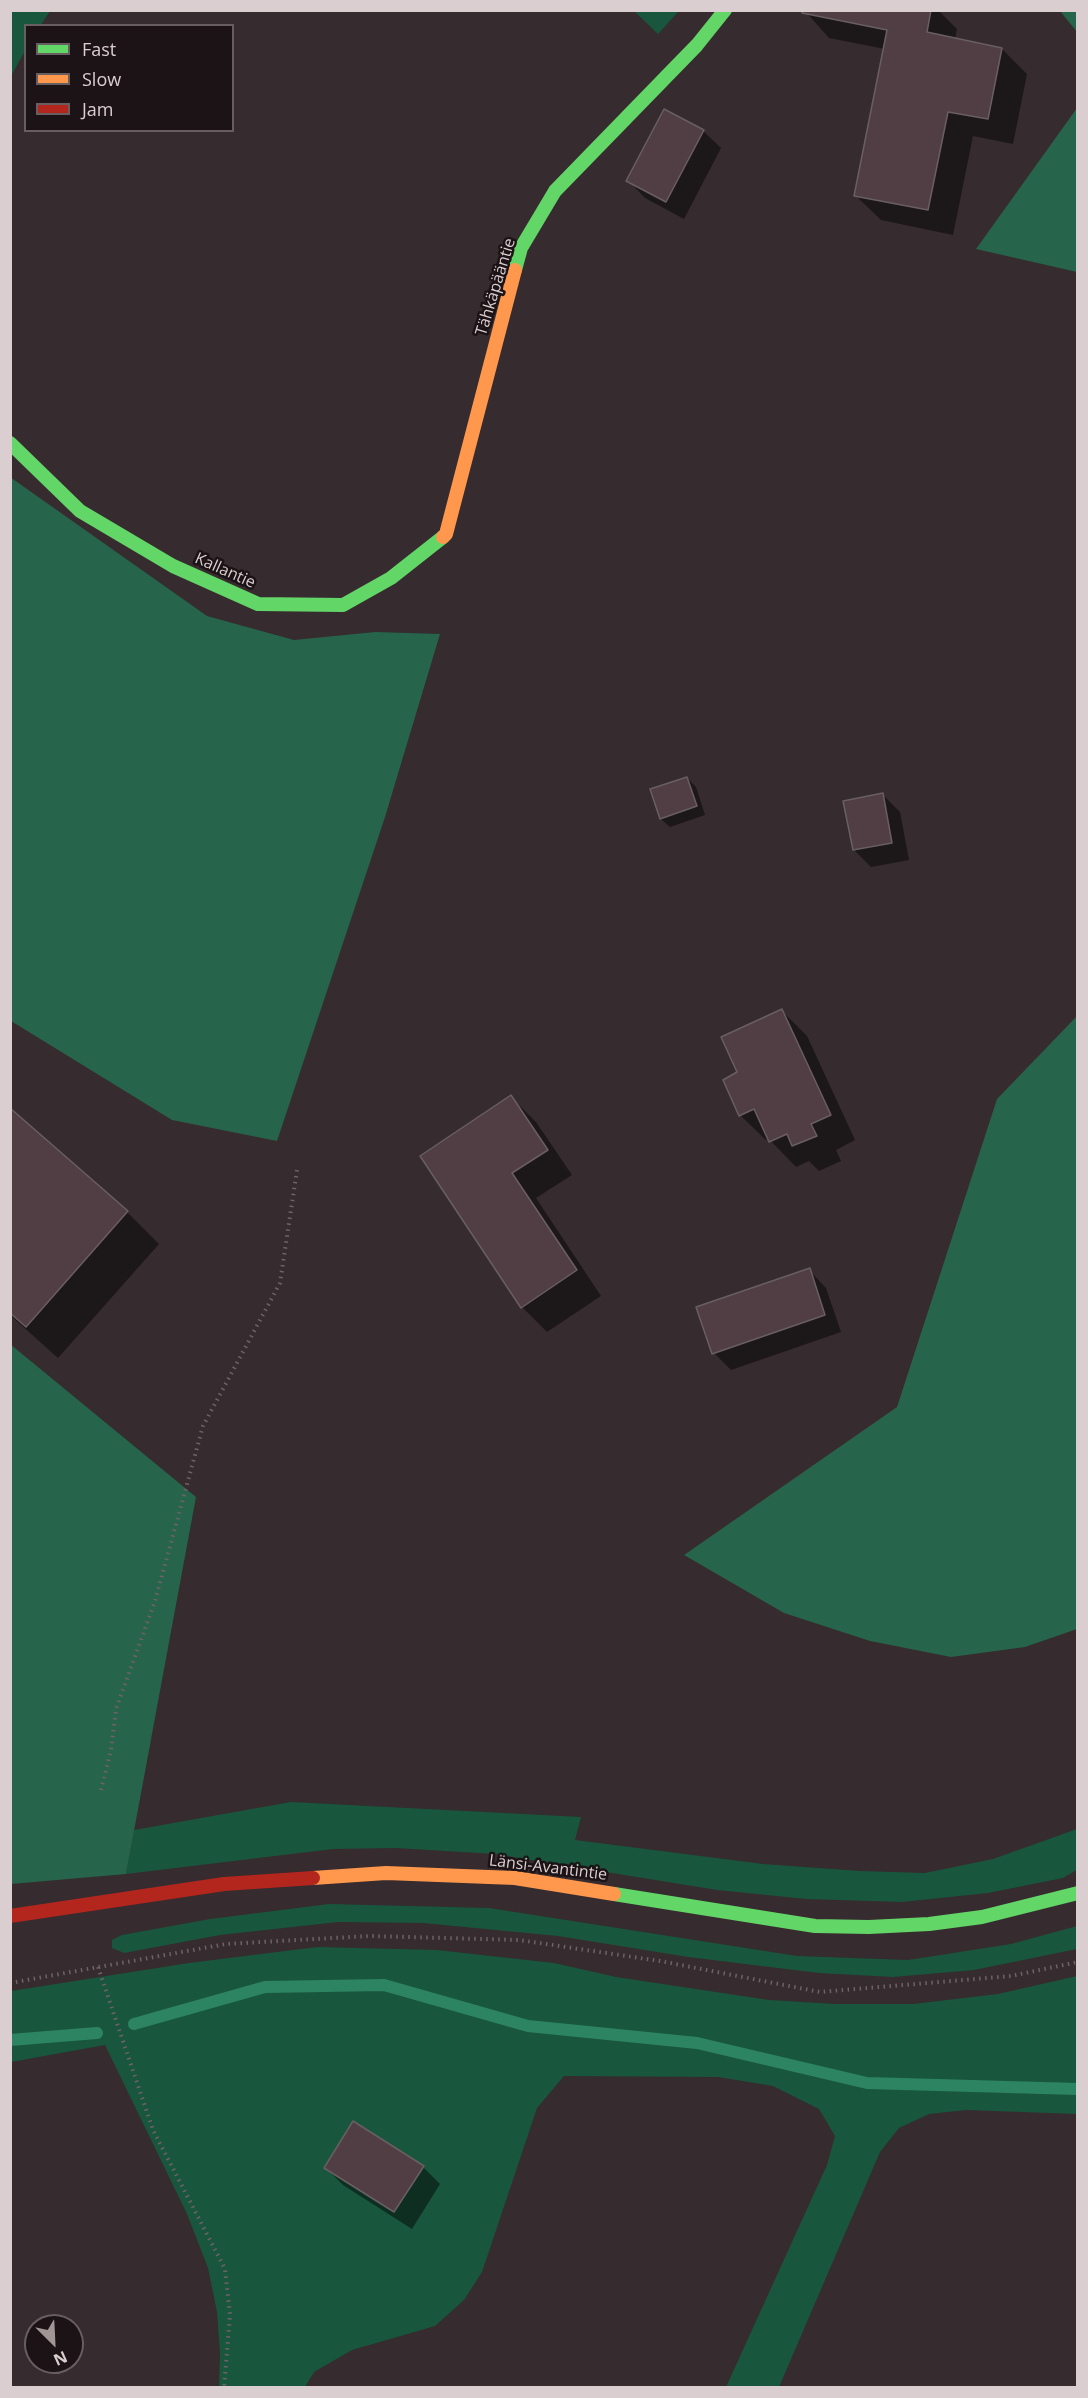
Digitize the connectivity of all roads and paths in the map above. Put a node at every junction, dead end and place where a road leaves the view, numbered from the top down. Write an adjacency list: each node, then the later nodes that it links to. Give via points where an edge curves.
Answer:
1 (725, 10): 3 (street, Tähkäpääntie, via 697,45 555,191 521,248)
2 (10, 443): 3 (street, Kallantie, via 80,511 173,566 258,604 343,605 391,578)
3 (446, 534)
4 (297, 1170): 5 (path, via 280,1283 203,1425 155,1601 116,1709)
5 (101, 1791)
6 (1077, 1893): 7 (street, Länsi-Avantintie, via 982,1917 928,1924 815,1926 515,1878 386,1873 224,1884)
7 (10, 1916)
8 (1077, 1962): 9 (path, via 1011,1976 820,1992 660,1961 519,1940 370,1936 226,1944)
9 (98, 1967): 10 (path); 11 (path, via 153,2130 225,2269 230,2315)
10 (10, 1983)
11 (224, 2388)

